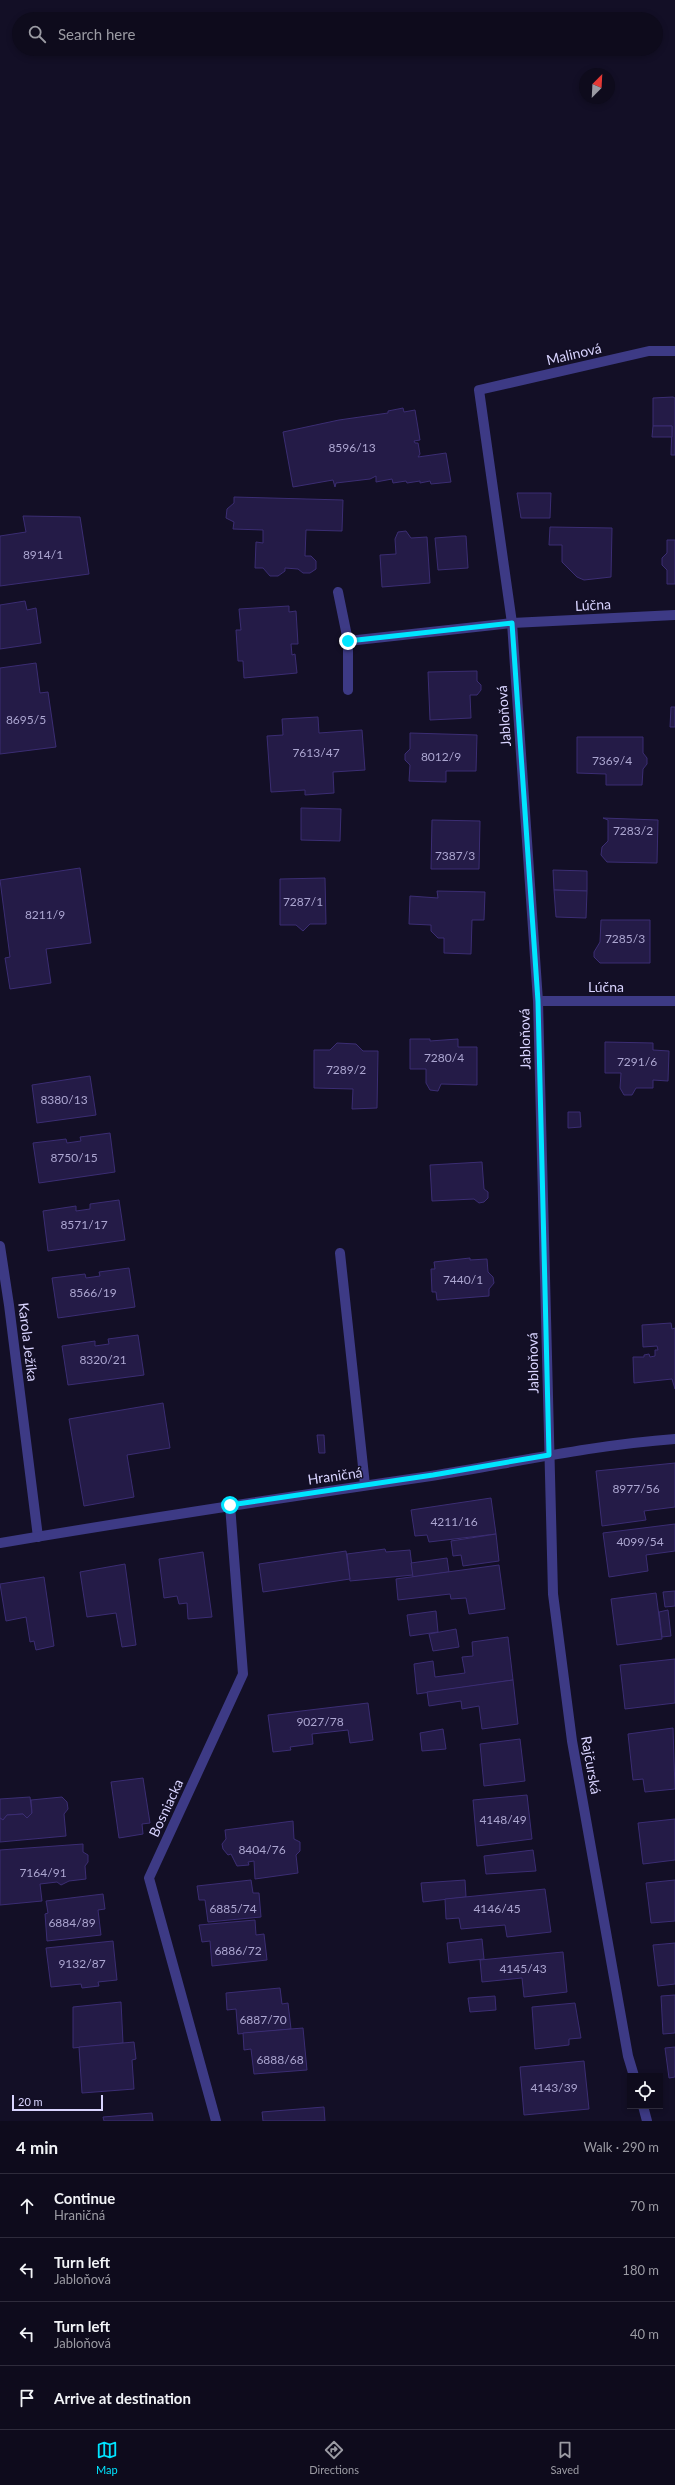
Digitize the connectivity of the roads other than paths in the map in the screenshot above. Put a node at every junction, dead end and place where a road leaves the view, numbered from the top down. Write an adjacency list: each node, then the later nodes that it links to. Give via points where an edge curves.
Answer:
1 (675, 351): 2 (street, Malinová, via 649,351)
2 (479, 390): 5 (street, Jabloňová)
3 (338, 592): 6 (street)
4 (675, 615): 5 (street, Lúčna)
5 (512, 623): 6 (street); 9 (street, Jabloňová)
6 (348, 641): 7 (street)
7 (348, 690)
8 (675, 1000): 9 (street, Lúčna)
9 (538, 1001): 14 (street, Jabloňová)
10 (0, 1246): 12 (street, Karola Ježíka)
11 (340, 1253): 15 (street)
12 (5, 1305): 17 (street, Karola Ježíka)
13 (675, 1438): 14 (street, Hraničná)
14 (549, 1455): 15 (street, Hraničná); 19 (street, Rajčurská, via 553,1594 571,1733)
15 (365, 1485): 16 (street, Hraničná)
16 (230, 1505): 17 (street, Hraničná); 21 (street, Bosniacka, via 243,1674 149,1878)
17 (38, 1537): 18 (street, Hraničná)
18 (0, 1543)
19 (633, 2073)
20 (644, 2109): 22 (street)
21 (216, 2121)
22 (647, 2121)

